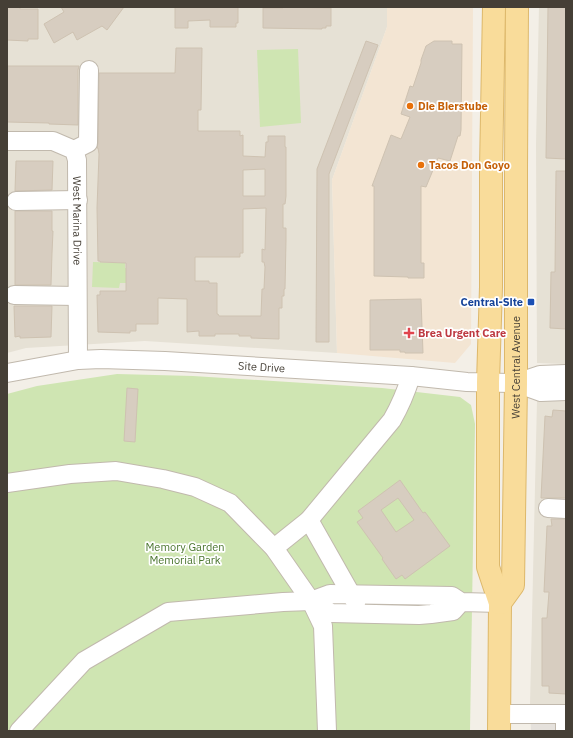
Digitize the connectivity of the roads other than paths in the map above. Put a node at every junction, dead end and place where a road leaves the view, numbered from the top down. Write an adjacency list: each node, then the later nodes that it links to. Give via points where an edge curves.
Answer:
1 (494, 7): 14 (main road)
2 (517, 7): 15 (main road, West Central Avenue)
3 (89, 70): 5 (street, via 88,143)
4 (7, 141): 5 (street, via 53,141)
5 (74, 150): 6 (street, West Marina Drive, via 77,160)
6 (78, 200): 7 (street); 9 (street, West Marina Drive)
7 (16, 201)
8 (14, 295): 9 (street)
9 (77, 296): 10 (street, West Marina Drive)
10 (78, 360): 11 (street, Site Drive); 13 (street, Site Drive, via 165,361)
11 (7, 373)
12 (566, 374): 15 (street, Site Drive, via 540,375)
13 (411, 376): 14 (street, Site Drive); 20 (street, via 407,391 392,420)
14 (488, 382): 15 (street, Site Drive); 26 (main road, via 488,568)
15 (516, 383): 16 (street, Site Drive, via 541,392); 26 (main road, West Central Avenue, via 513,584)
16 (566, 391)
17 (7, 483): 21 (street, via 70,474 116,471 170,480 195,487 230,502)
18 (548, 508): 19 (street)
19 (566, 509)
20 (308, 520): 21 (street); 22 (street)
21 (274, 548): 24 (street)
22 (351, 594): 23 (street); 24 (street, via 330,594); 27 (street)
23 (431, 596): 25 (street, via 452,596); 28 (street)
24 (311, 602): 27 (street, via 331,613); 31 (street, via 168,612 84,661); 32 (street, via 323,626)
25 (461, 602): 26 (street); 28 (street, via 453,612)
26 (500, 603): 30 (main road)
27 (362, 614): 28 (street)
28 (430, 614)
29 (565, 719): 30 (street)
30 (499, 723)
31 (19, 731)
32 (327, 731)

